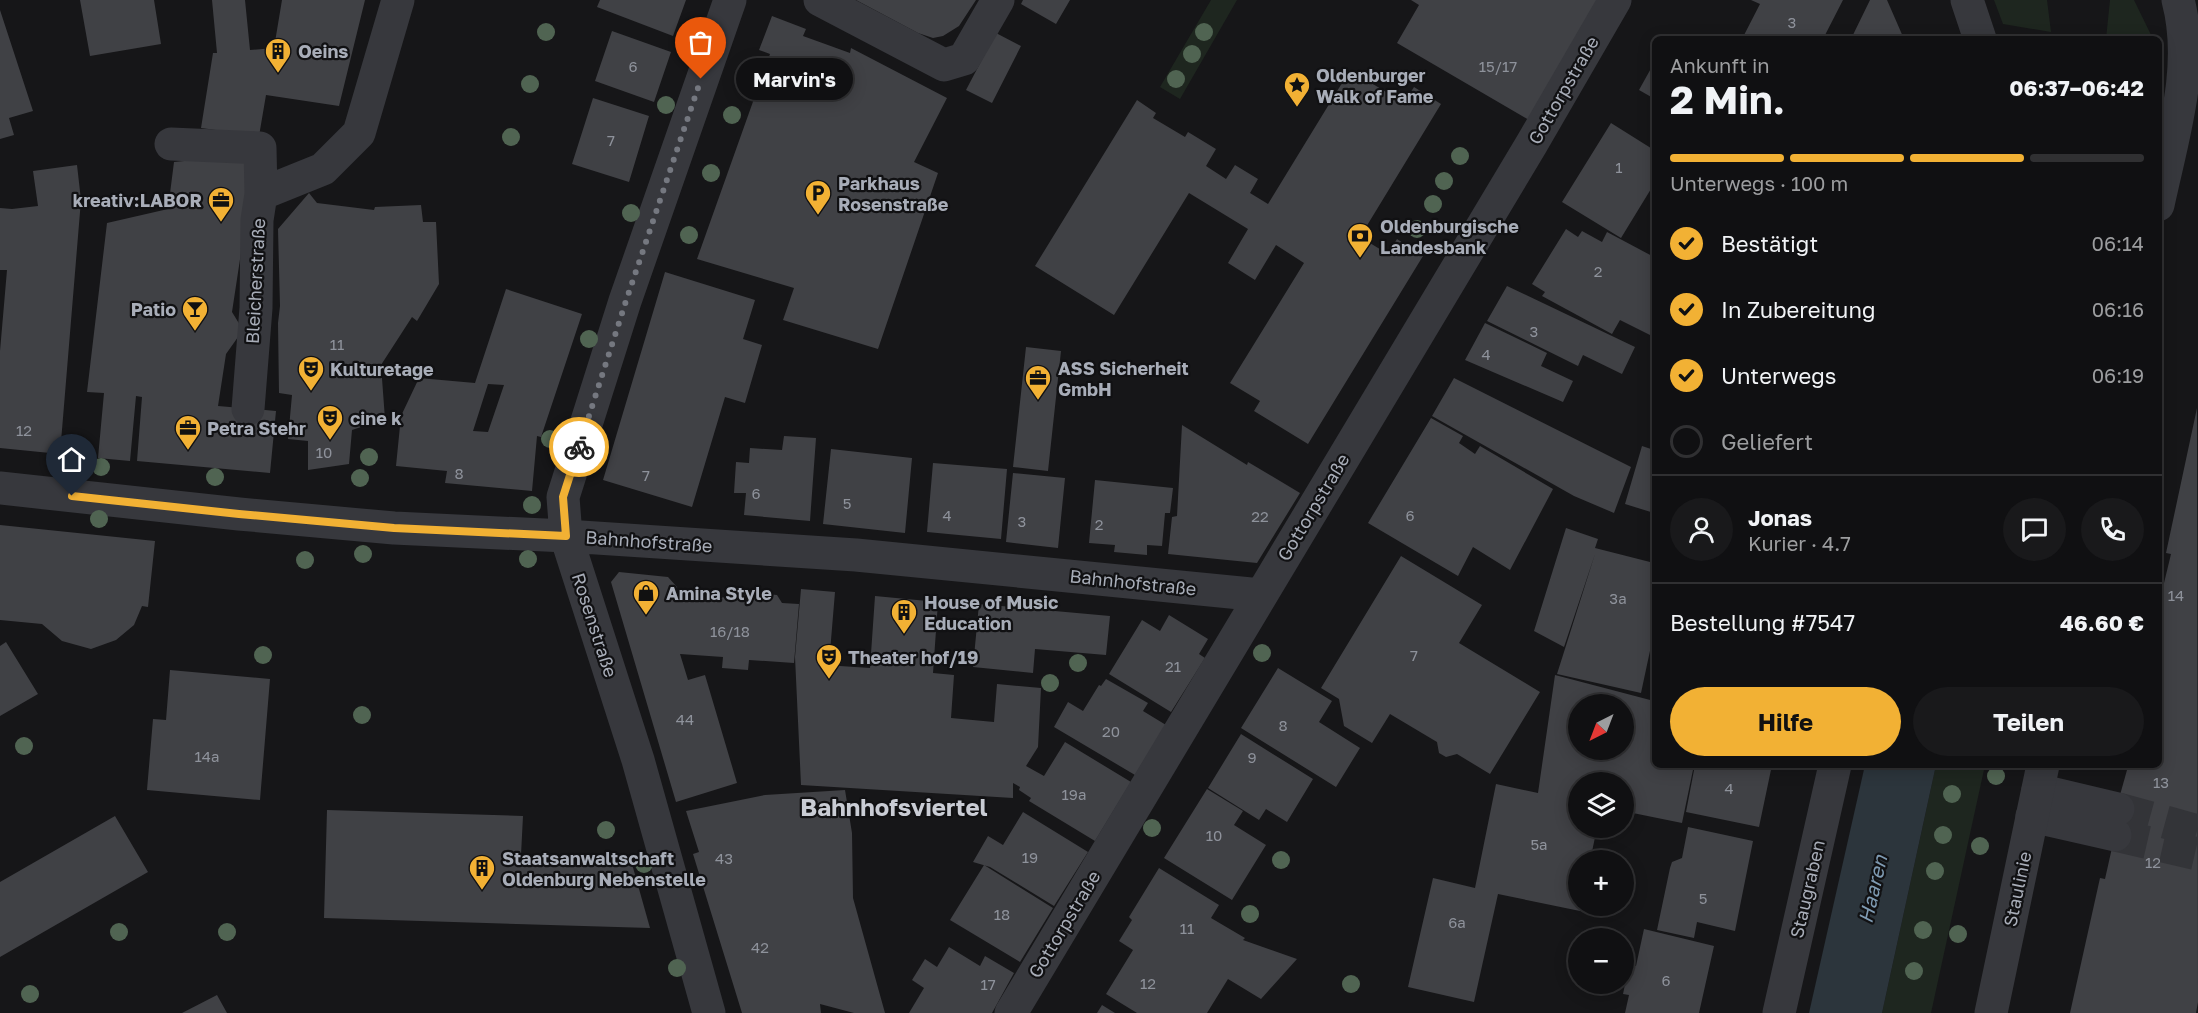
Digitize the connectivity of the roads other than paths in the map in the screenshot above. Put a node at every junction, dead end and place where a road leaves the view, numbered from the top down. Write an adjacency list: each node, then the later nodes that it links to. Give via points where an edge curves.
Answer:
1 (398, 0): 11 (street, Bleicherstraße, via 359,133 323,169)
2 (729, 0): 14 (street, Rosenstraße, via 563,497)
3 (820, 0): 4 (street, via 945,64 964,59)
4 (998, 0)
5 (1615, 0): 15 (street, Gottorpstraße)
6 (1967, 0): 8 (street)
7 (2185, 5): 10 (street, via 2184,80)
8 (1979, 36)
9 (171, 144): 11 (street, via 260,148)
10 (2162, 186)
11 (261, 194): 12 (street, Bleicherstraße)
12 (248, 409)
13 (0, 488): 14 (street, Bahnhofstraße, via 394,528)
14 (566, 536): 15 (street, Bahnhofstraße, via 856,555); 19 (street, Rosenstraße, via 638,760)
15 (1261, 595): 20 (street, Gottorpstraße)
16 (1834, 768): 21 (street, Staugraben)
17 (2038, 790): 18 (street); 22 (street, Staulinie)
18 (2116, 822)
19 (709, 1013)
20 (1011, 1013)
21 (1779, 1013)
22 (1991, 1013)

